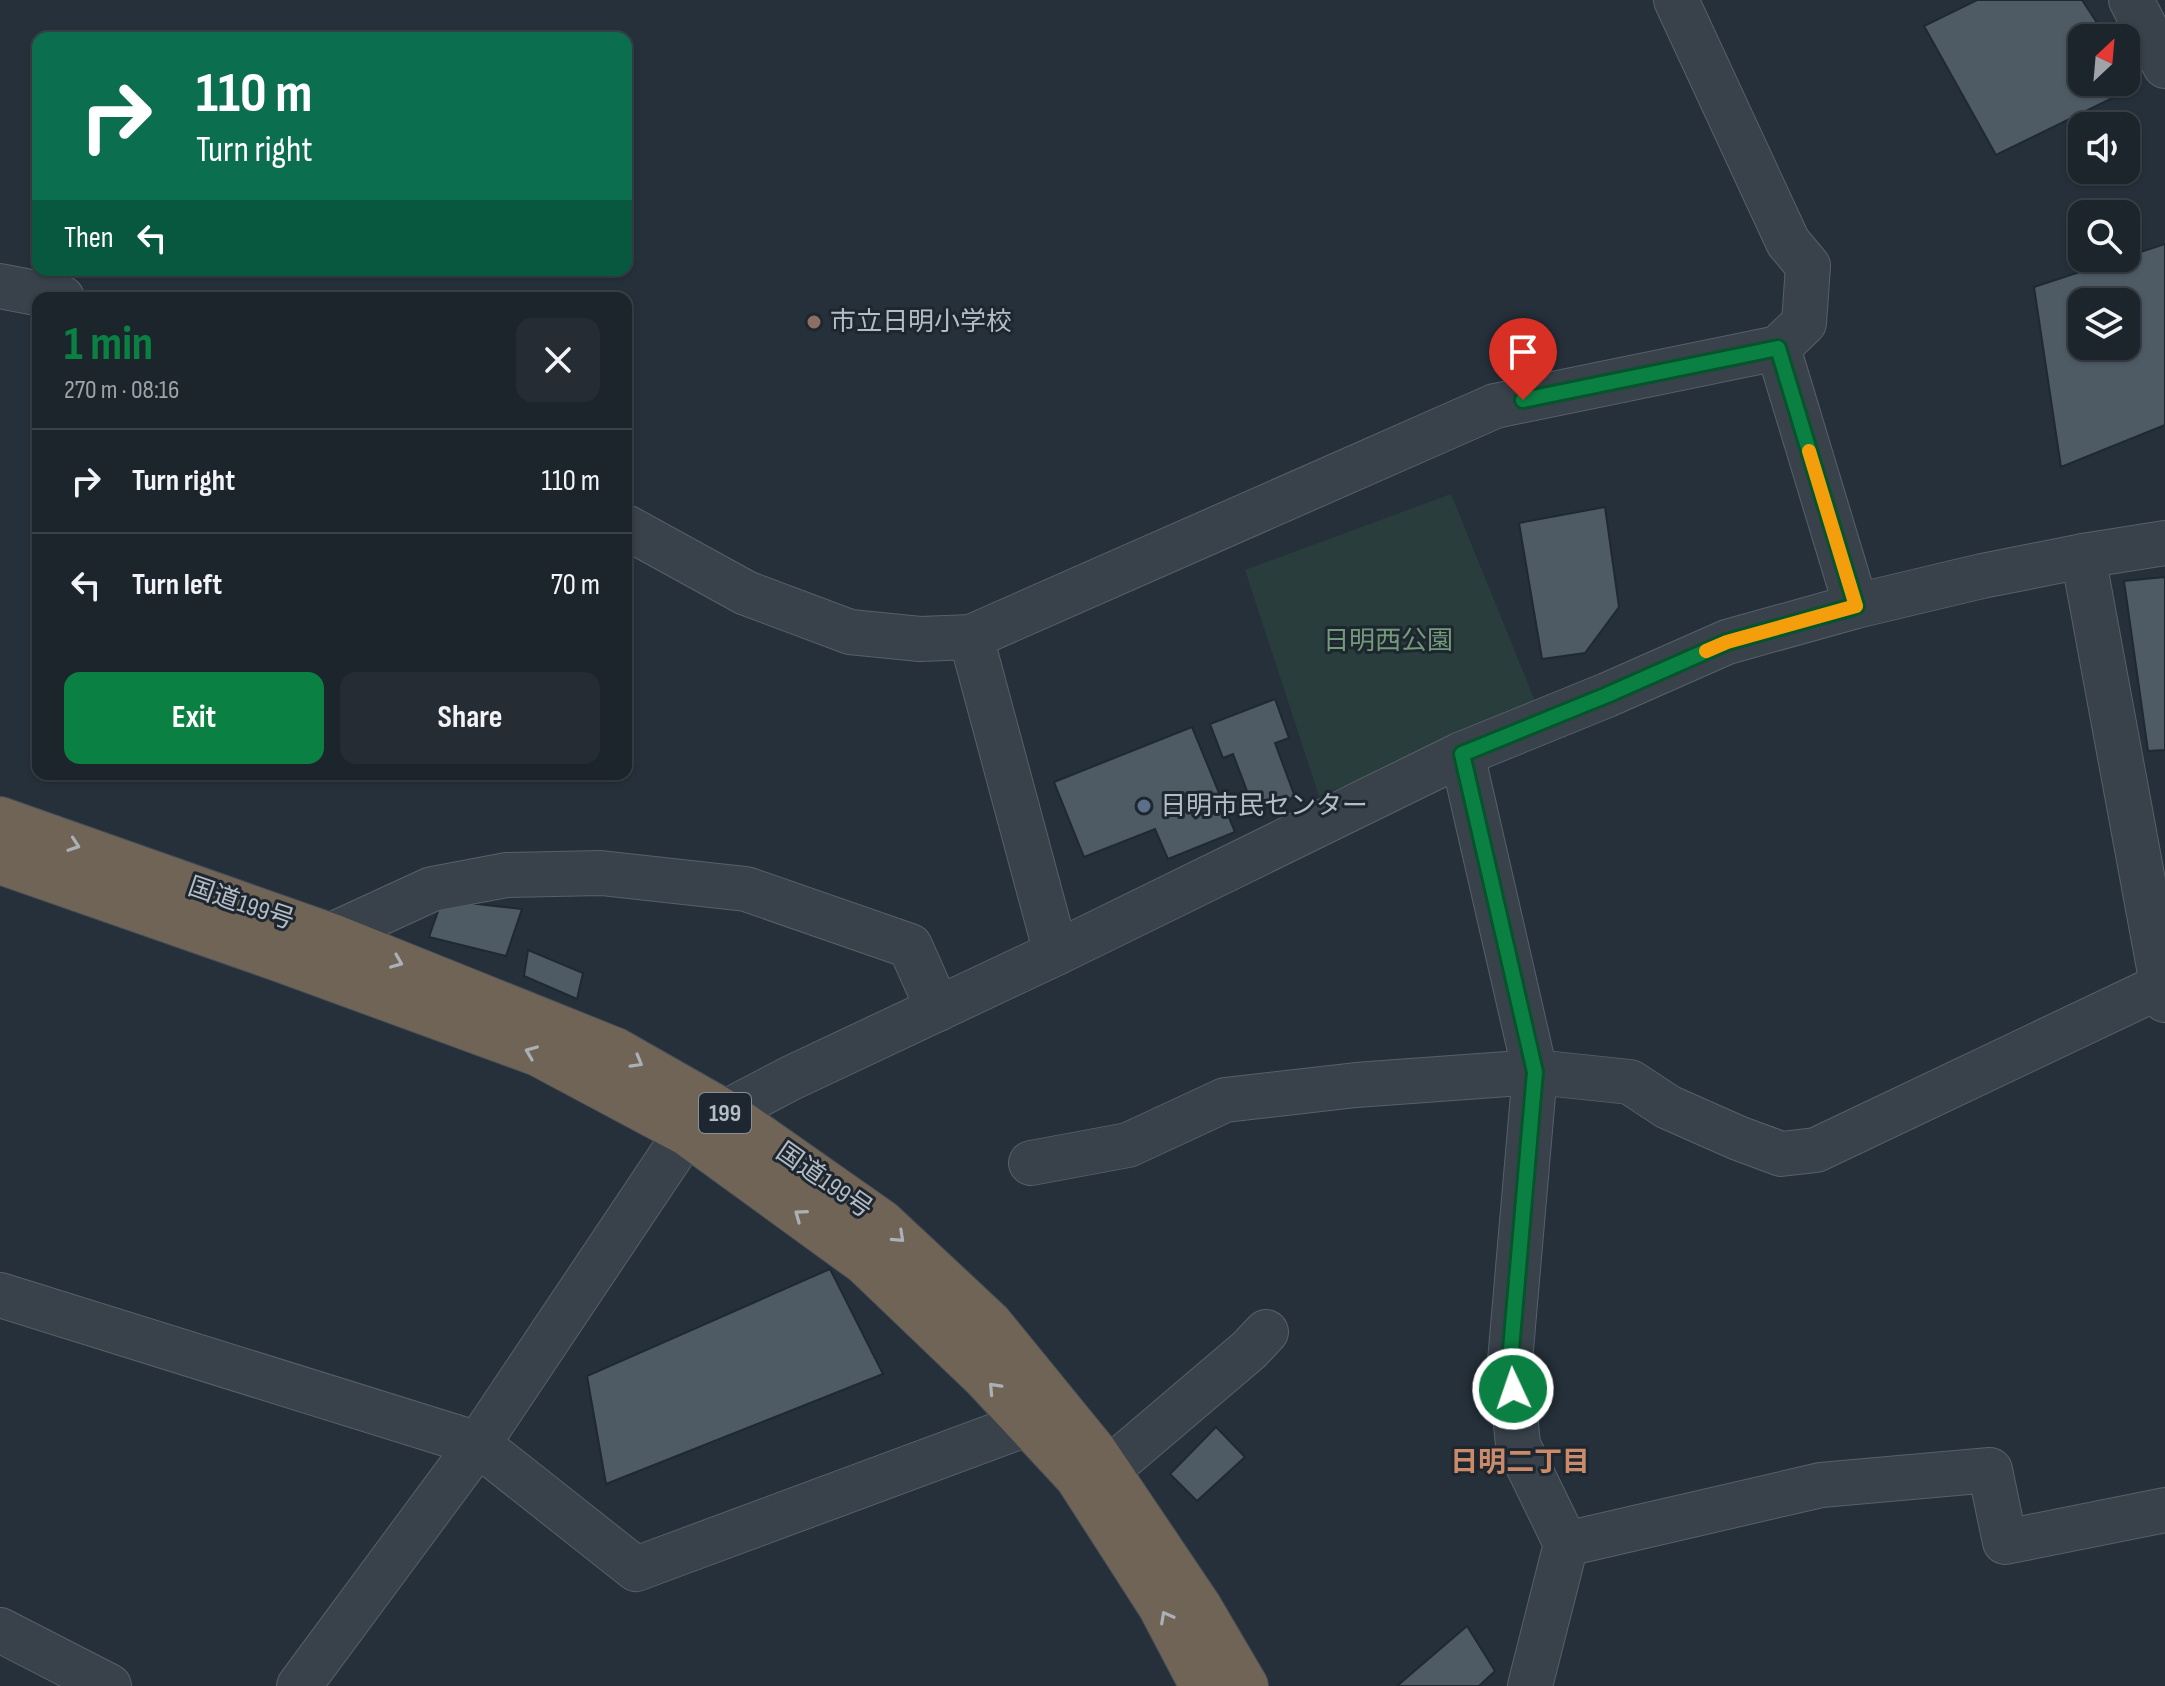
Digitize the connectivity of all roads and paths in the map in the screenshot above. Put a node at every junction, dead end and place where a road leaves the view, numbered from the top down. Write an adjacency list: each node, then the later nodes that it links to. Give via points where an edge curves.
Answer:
1 (1676, 0): 6 (street, via 1788,242 1808,266 1804,323)
2 (2131, 0): 3 (street)
3 (2165, 66)
4 (0, 286): 5 (street)
5 (32, 292)
6 (1778, 348): 10 (street); 11 (street, via 1495,406)
7 (632, 530): 11 (street, via 746,593 850,632 920,639)
8 (2165, 543): 9 (street)
9 (2083, 556): 10 (street); 18 (street)
10 (1856, 606): 12 (street, via 1727,642)
11 (971, 637): 16 (street)
12 (1462, 754): 16 (street); 20 (street)
13 (0, 819): 15 (highway, 国道199号 / 199, one-way to 15)
14 (0, 862): 17 (highway, 国道199号 / 199)
15 (332, 936): 17 (street); 19 (street, via 432,889 506,875 601,873 746,889 910,946); 21 (highway, 国道199号 / 199, one-way to 21, via 616,1050)
16 (1056, 953): 19 (street)
17 (278, 959): 22 (highway, 国道199号 / 199, one-way to 17, via 538,1054)
18 (2163, 993): 20 (street, via 1816,1150 1781,1154 1766,1149 1668,1107 1630,1082)
19 (938, 1009): 21 (street)
20 (1535, 1072): 23 (street, via 1225,1100 1128,1145); 30 (street, via 1510,1361 1518,1445)
21 (725, 1112): 22 (street); 28 (highway, 国道199号 / 199, one-way to 28, via 882,1222 990,1323)
22 (686, 1133): 26 (highway, 国道199号 / 199, one-way to 22, via 865,1263); 27 (street)
23 (1031, 1163)
24 (0, 1295): 27 (street)
25 (1266, 1332): 28 (street)
26 (1027, 1424): 27 (street, via 636,1569); 34 (highway, 国道199号 / 199, one-way to 26, via 1160,1606 1077,1477)
27 (478, 1444): 33 (street)
28 (1108, 1470): 35 (highway, 国道199号 / 199)
29 (2165, 1510): 30 (street, via 2005,1542 1990,1470 1821,1485)
30 (1566, 1544): 36 (street)
31 (0, 1630): 32 (street)
32 (109, 1686)
33 (299, 1686)
34 (1202, 1686)
35 (1246, 1686)
36 (1530, 1686)

